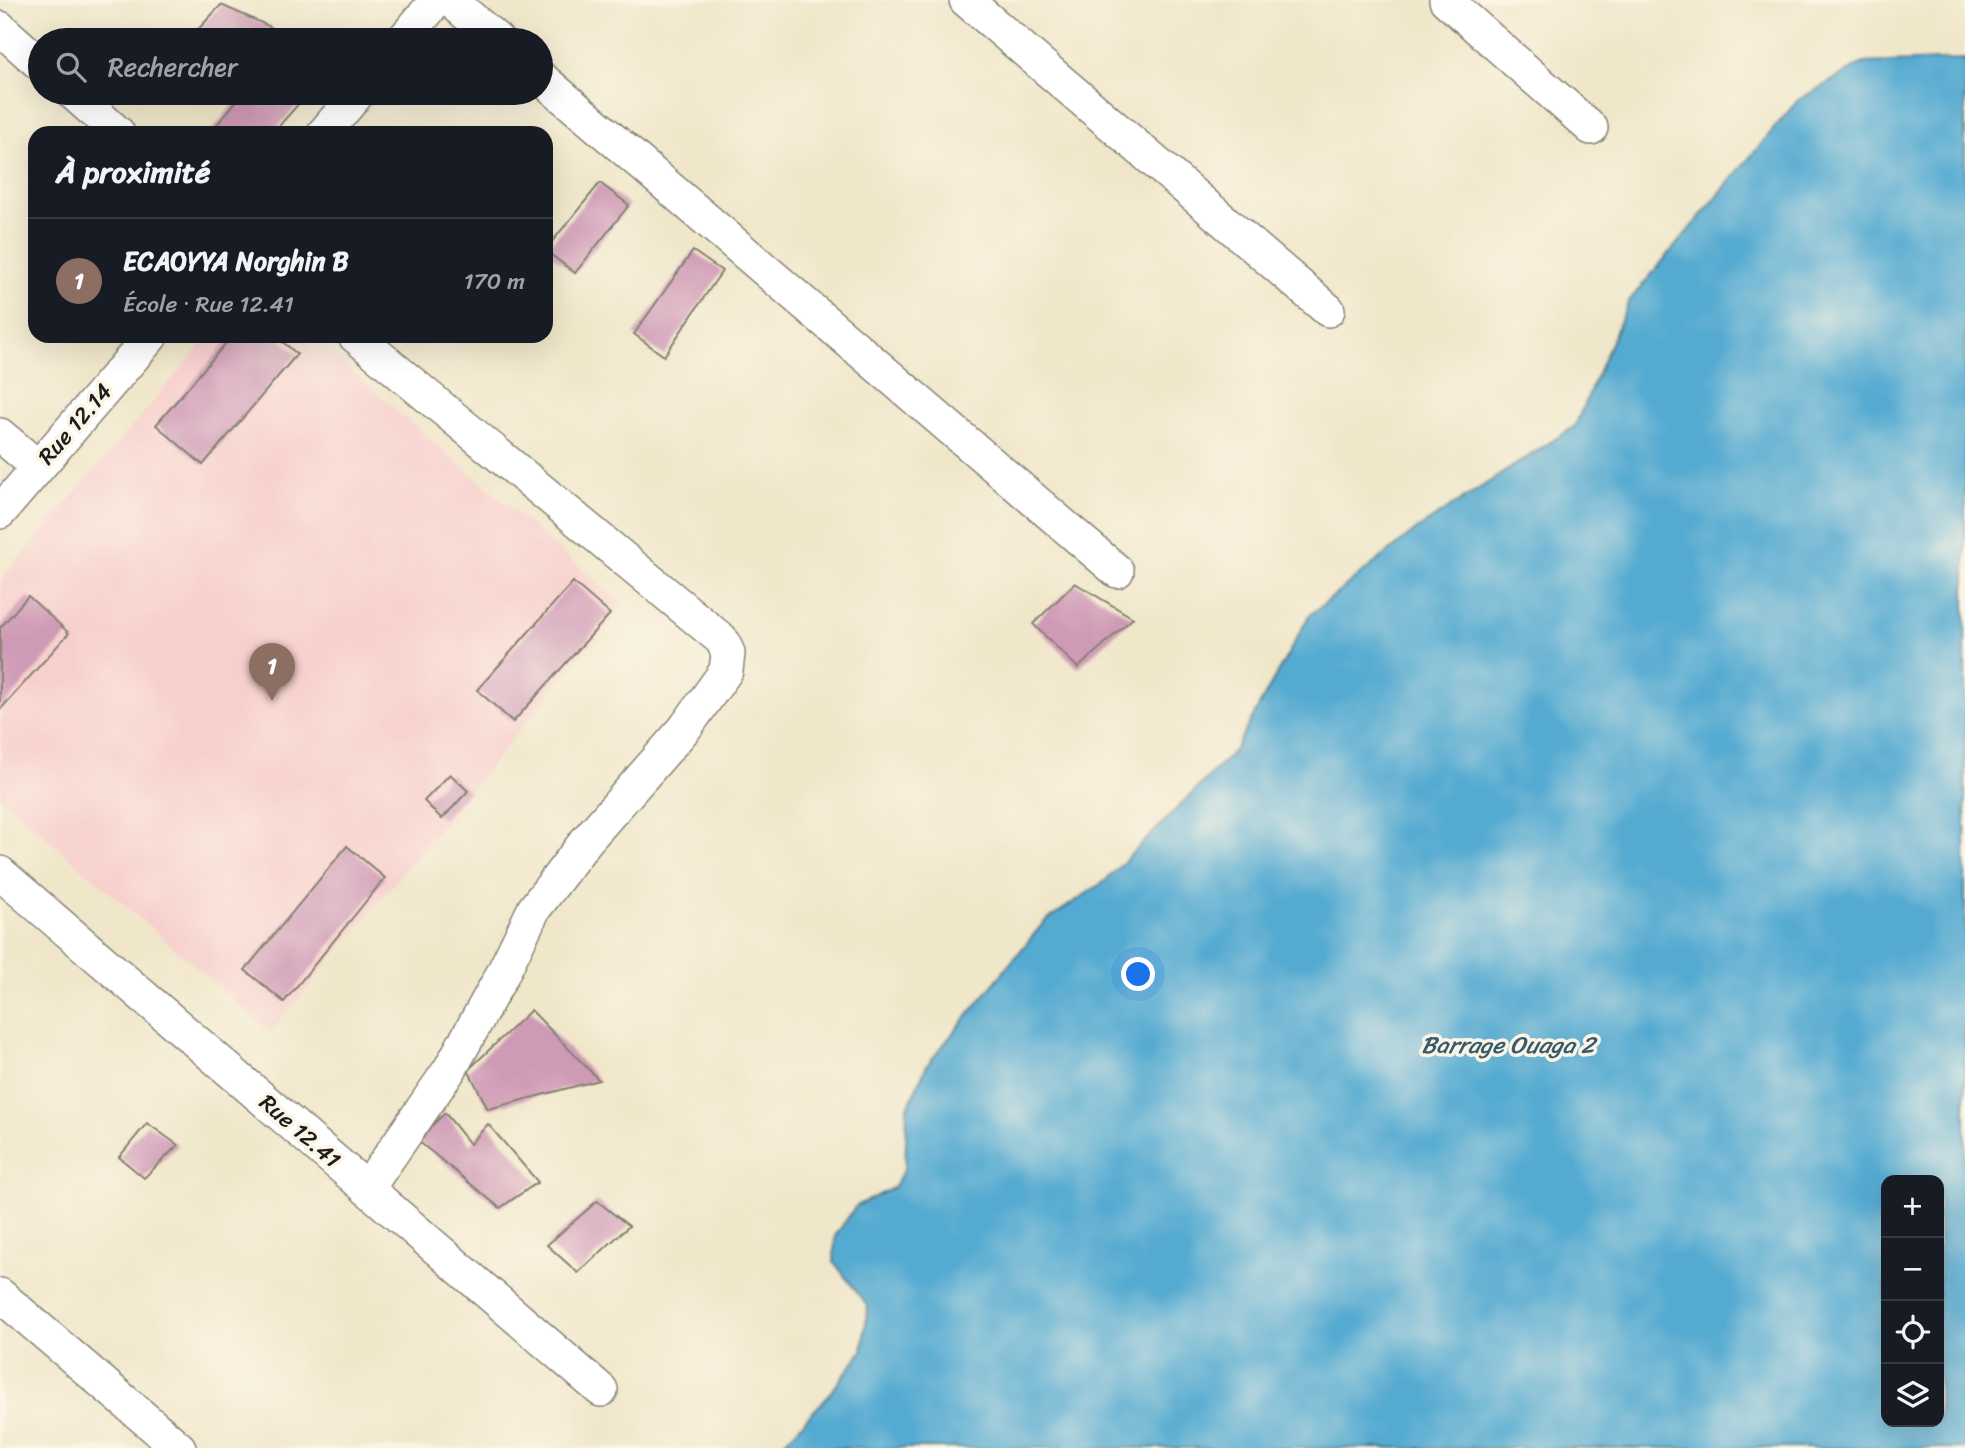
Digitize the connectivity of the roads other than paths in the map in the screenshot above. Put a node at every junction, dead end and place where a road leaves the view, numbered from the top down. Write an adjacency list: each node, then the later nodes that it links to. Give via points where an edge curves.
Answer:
1 (437, 0): 6 (street)
2 (450, 0): 7 (street)
3 (966, 0): 15 (street)
4 (1446, 0): 14 (street)
5 (0, 28): 8 (street)
6 (413, 28)
7 (483, 28)
8 (28, 53)
9 (553, 88): 21 (street)
10 (86, 105): 12 (street)
11 (348, 105): 13 (street)
12 (110, 126)
13 (330, 126)
14 (1591, 128)
15 (1328, 310)
16 (145, 343): 19 (street, Rue 12.14)
17 (363, 343): 23 (street, via 722,640 728,653 726,671 685,729 534,908 450,1069)
18 (0, 435): 19 (street)
19 (38, 467): 20 (street, Rue 12.14)
20 (0, 512)
21 (1117, 571)
22 (0, 873): 23 (street, Rue 12.41)
23 (367, 1189): 25 (street, Rue 12.41)
24 (0, 1295): 26 (street)
25 (601, 1390)
26 (179, 1448)

